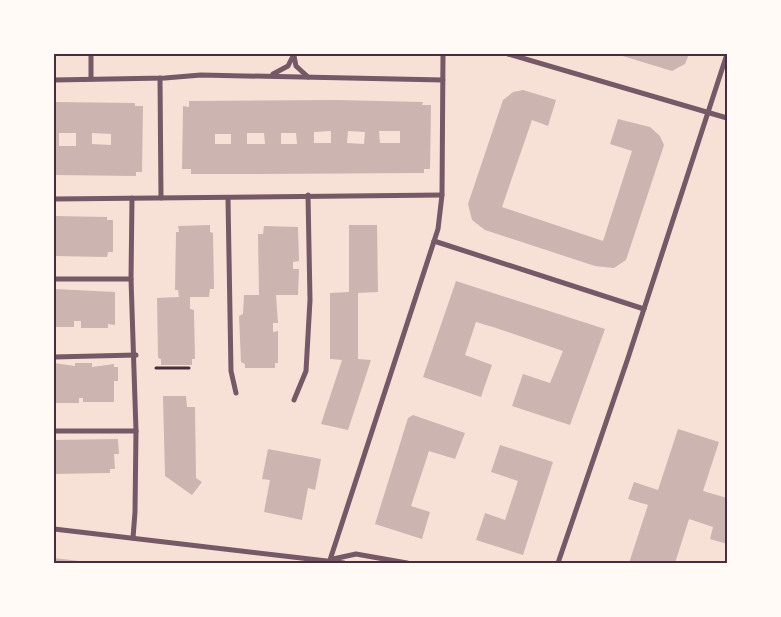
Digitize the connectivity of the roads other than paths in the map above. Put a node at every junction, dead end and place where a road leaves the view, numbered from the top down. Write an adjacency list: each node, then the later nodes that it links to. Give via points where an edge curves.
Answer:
1 (91, 54): 9 (street)
2 (443, 54): 11 (street)
3 (508, 54): 12 (street)
4 (726, 54): 12 (street)
5 (294, 55): 6 (street, via 288,66); 8 (street, via 296,66)
6 (270, 75): 7 (street, via 201,74); 8 (street)
7 (160, 78): 9 (street); 17 (street)
8 (310, 78): 11 (street)
9 (91, 79): 10 (street)
10 (54, 80)
11 (443, 80): 15 (street)
12 (708, 112): 13 (street); 23 (street)
13 (727, 118)
14 (308, 195): 15 (street); 19 (street); 27 (street, via 310,300 306,371)
15 (442, 195): 20 (street)
16 (132, 198): 17 (street); 18 (street); 22 (street)
17 (161, 198): 19 (street)
18 (54, 199)
19 (228, 199): 26 (street, via 231,371)
20 (434, 241): 23 (street); 32 (street)
21 (54, 279): 22 (street)
22 (131, 279): 24 (street)
23 (644, 309): 35 (street)
24 (136, 355): 25 (street); 29 (street)
25 (54, 357)
26 (236, 393)
27 (294, 400)
28 (54, 431): 29 (street)
29 (136, 431): 31 (street)
30 (54, 528): 31 (street)
31 (132, 538): 32 (street)
32 (330, 562): 33 (street); 34 (street, via 356,554)
33 (344, 563)
34 (407, 563)
35 (558, 563)

